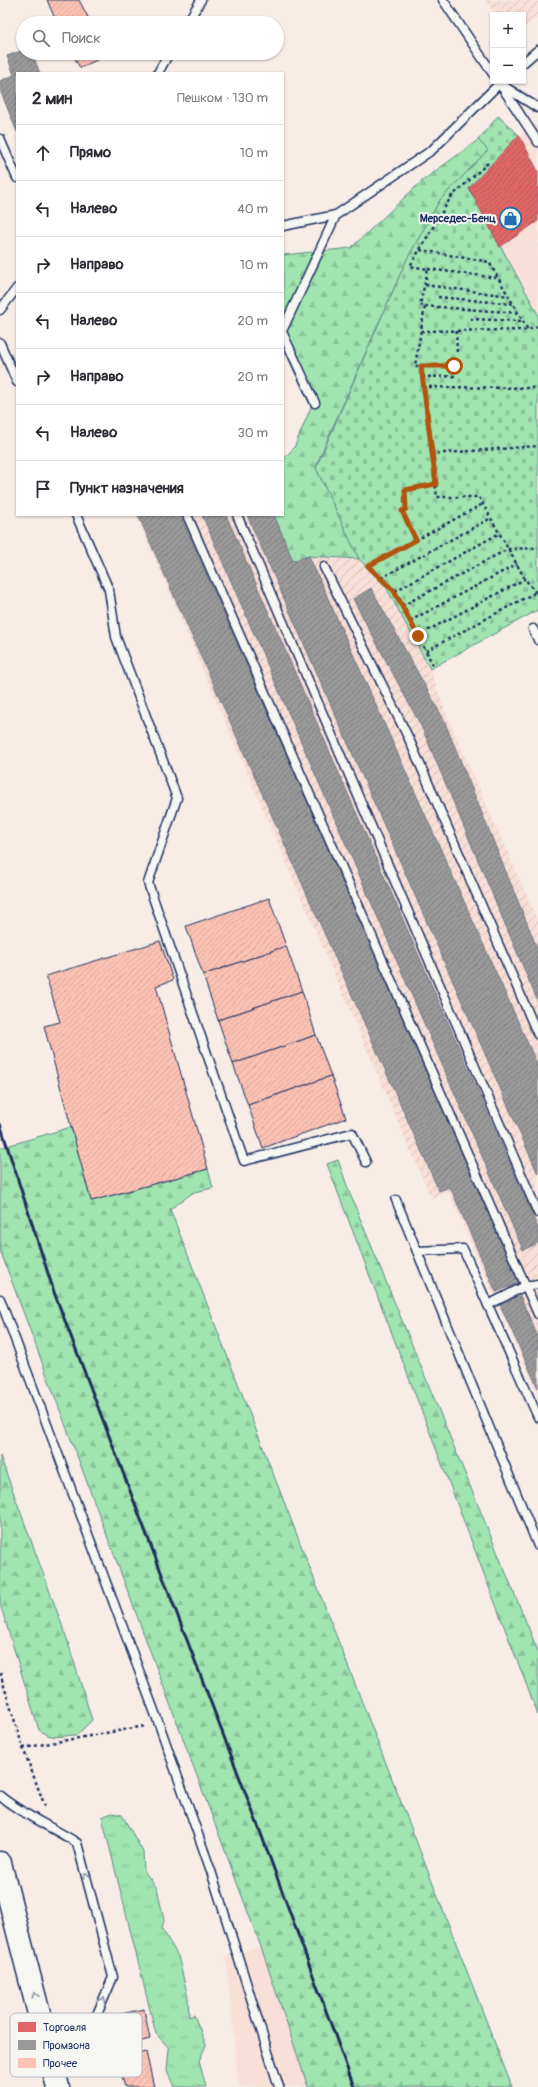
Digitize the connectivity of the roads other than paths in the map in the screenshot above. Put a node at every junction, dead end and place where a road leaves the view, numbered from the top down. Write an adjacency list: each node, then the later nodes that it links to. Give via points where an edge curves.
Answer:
1 (201, 0): 3 (lane)
2 (443, 0): 7 (lane)
3 (191, 16)
4 (538, 50): 6 (lane)
5 (165, 60): 8 (lane)
6 (526, 60)
7 (490, 70)
8 (159, 72)
9 (498, 84): 16 (lane, via 432,150)
10 (501, 84): 14 (lane)
11 (503, 84): 12 (lane)
12 (538, 108)
13 (0, 139): 15 (lane)
14 (538, 142)
15 (16, 176)
16 (336, 216): 17 (lane); 20 (lane)
17 (284, 226)
18 (16, 289): 19 (lane)
19 (0, 310)
20 (284, 327)
21 (284, 336): 24 (lane)
22 (0, 343): 23 (lane)
23 (16, 380)
24 (315, 403)
25 (76, 516): 32 (lane, via 109,590 116,637 177,798 148,883 244,1161 352,1134)
26 (187, 516): 37 (lane)
27 (237, 516): 34 (lane)
28 (324, 567): 31 (lane, via 409,740)
29 (533, 630): 30 (lane)
30 (538, 640)
31 (538, 1035)
32 (366, 1162)
33 (396, 1200): 35 (lane)
34 (538, 1212)
35 (417, 1250): 39 (lane, via 463,1249); 42 (lane)
36 (538, 1284): 37 (lane)
37 (525, 1286): 39 (lane); 40 (lane)
38 (0, 1299): 49 (lane, via 211,1870)
39 (488, 1305): 41 (lane)
40 (538, 1314)
41 (538, 1417)
42 (538, 1546)
43 (0, 1796): 46 (lane, one-way to 43, via 113,1977 77,1843 52,1826 14,1807)
44 (0, 1863): 45 (highway, one-way to 44)
45 (39, 2013)
46 (98, 2013)
47 (56, 2077): 48 (highway)
48 (58, 2087)
49 (279, 2087)

